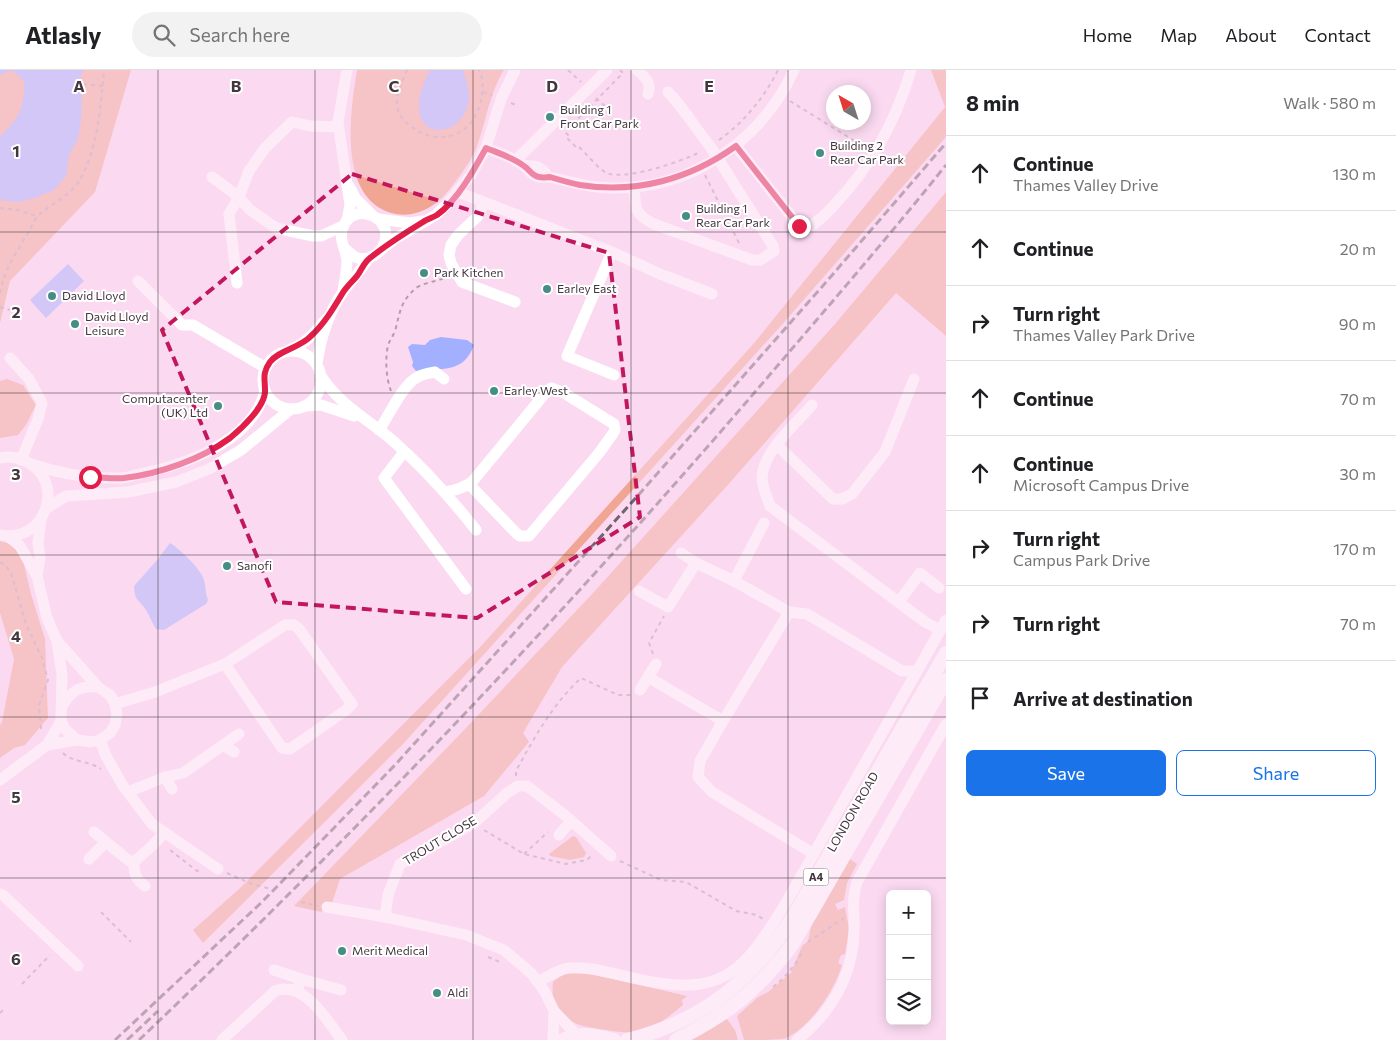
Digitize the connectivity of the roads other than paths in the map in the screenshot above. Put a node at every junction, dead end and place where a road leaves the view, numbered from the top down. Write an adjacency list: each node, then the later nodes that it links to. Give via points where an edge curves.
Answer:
1 (347, 70): 9 (street)
2 (515, 70): 11 (street, via 501,99)
3 (607, 70): 13 (street, via 543,134)
4 (637, 70): 8 (street, via 648,80)
5 (794, 70): 10 (street, via 781,95)
6 (911, 70): 10 (street, via 889,129 874,154 845,193 805,229 799,226)
7 (668, 92): 12 (street)
8 (648, 94)
9 (338, 127): 15 (street); 18 (street, via 292,122 265,148 249,171)
10 (736, 146): 12 (street)
11 (486, 148): 13 (street); 17 (street)
12 (718, 158): 16 (street, via 680,177); 16 (street, via 773,246 772,253 760,260 752,260 654,224 637,211)
13 (520, 163): 16 (street, via 534,165 543,169 548,177 571,183)
14 (212, 177): 18 (street)
15 (346, 180): 20 (street, via 356,199); 22 (street, via 350,206)
16 (634, 187)
17 (458, 192): 19 (street); 21 (street, via 436,215)
18 (239, 197): 23 (street, via 249,209 276,228); 29 (street, via 229,214)
19 (484, 203): 26 (street); 32 (street, via 477,217 451,245 449,255 462,282)
20 (375, 217): 21 (street, via 410,223); 22 (street, via 358,214); 25 (street, via 386,235)
21 (424, 221): 25 (street)
22 (345, 223): 23 (street); 24 (street, via 341,237)
23 (321, 236): 24 (street)
24 (343, 246): 27 (street, via 354,257); 30 (street, via 347,261)
25 (381, 250): 27 (street)
26 (612, 252): 31 (street); 38 (street, via 567,356)
27 (369, 258): 30 (street)
28 (138, 281): 37 (street, via 182,325 193,325)
29 (237, 283)
30 (343, 292): 33 (street)
31 (712, 294)
32 (515, 302)
33 (330, 316): 34 (street, via 312,336); 36 (street)
34 (288, 351): 36 (street, via 304,353); 37 (street, via 277,355)
35 (10, 358): 50 (street, via 29,379 42,403)
36 (317, 364): 39 (street)
37 (266, 368): 42 (street, via 263,381)
38 (614, 375)
39 (321, 376): 44 (street, via 317,394); 46 (street, via 341,401)
40 (914, 378): 47 (street, via 886,452 852,494 842,499 832,499)
41 (444, 379): 46 (street, via 435,372 414,379)
42 (266, 391): 45 (street, via 271,400); 50 (street, via 252,418 230,438 202,455 170,467 124,478 56,472)
43 (812, 405): 47 (street)
44 (304, 406): 45 (street); 46 (street, via 321,405 350,414)
45 (291, 409): 53 (street, via 241,450 209,469 176,482 128,492 66,496)
46 (377, 428): 48 (street)
47 (778, 445): 65 (street, via 767,456 762,477 770,506)
48 (404, 452): 52 (street); 63 (street, via 384,478)
49 (0, 458): 50 (street, via 15,457)
50 (26, 462): 53 (street, via 41,473 46,482)
51 (469, 484): 51 (street, via 551,388 564,392 614,424 615,430 599,454 529,536 516,533); 52 (street)
52 (446, 492): 56 (street)
53 (47, 508): 54 (street)
54 (41, 519): 57 (street, via 23,533); 60 (street)
55 (764, 523): 61 (street)
56 (476, 530)
57 (4, 536): 60 (street, via 20,546)
58 (682, 554): 59 (street)
59 (696, 563): 61 (street); 64 (street, via 668,607)
60 (37, 576): 68 (street, via 47,618)
61 (734, 581): 66 (street)
62 (939, 588): 65 (street, via 920,574)
63 (466, 589)
64 (639, 591)
65 (899, 602): 67 (street, via 925,622)
66 (789, 612): 72 (street, via 808,614 902,670); 79 (street)
67 (943, 625): 72 (street)
68 (57, 641): 75 (street); 78 (street)
69 (946, 653): 120 (main road, LONDON ROAD / A4, via 774,946 748,975 703,1009 662,1030)
70 (225, 664): 70 (street, via 285,625 294,625 352,704 290,749 282,748); 77 (street)
71 (656, 664): 73 (street)
72 (916, 671): 98 (street)
73 (648, 677): 76 (street); 79 (street)
74 (946, 680): 121 (main road, LONDON ROAD / A4, via 787,951 732,1008)
75 (98, 687): 77 (street, via 110,695); 78 (street, via 76,689 68,695)
76 (640, 690)
77 (115, 704): 84 (street, via 115,725)
78 (62, 707): 80 (street)
79 (723, 720): 98 (street, via 700,761 698,777 712,792)
80 (61, 721): 83 (street); 85 (street)
81 (946, 724): 87 (street)
82 (238, 734): 86 (street)
83 (78, 740): 84 (street); 85 (street)
84 (100, 740): 92 (street)
85 (47, 745): 90 (street)
86 (223, 745): 88 (street); 89 (street, via 183,773)
87 (941, 745): 122 (street, via 857,882 852,899 852,952 839,992 823,1016)
88 (234, 752)
89 (165, 777): 91 (street); 92 (street)
90 (0, 780)
91 (172, 789)
92 (128, 792): 96 (street, via 152,824)
93 (571, 822): 95 (street); 99 (street); 106 (street, TROUT CLOSE, via 527,786 518,786 473,824 400,864 388,894)
94 (94, 832): 97 (street)
95 (555, 832)
96 (164, 833): 101 (street); 102 (street)
97 (106, 842): 100 (street); 101 (street)
98 (814, 854): 110 (street, via 773,925 746,960 714,981 687,986 658,984 568,968)
99 (611, 856)
100 (89, 859)
101 (134, 862): 103 (street, via 134,874)
102 (218, 869)
103 (145, 886)
104 (0, 894): 107 (street)
105 (327, 907): 106 (street)
106 (385, 918): 110 (street, via 485,942 504,950 526,967)
107 (78, 966)
108 (274, 970): 109 (street)
109 (301, 979): 111 (street); 112 (street)
110 (538, 982): 113 (street)
111 (341, 990)
112 (297, 991): 115 (street, via 281,988 275,991); 116 (street, via 318,1008)
113 (554, 1011): 114 (street); 117 (street)
114 (577, 1034): 118 (main road); 119 (main road)
115 (222, 1040)
116 (342, 1040)
117 (553, 1040)
118 (564, 1040)
119 (614, 1040)
120 (627, 1040)
121 (676, 1040)
122 (797, 1040)

